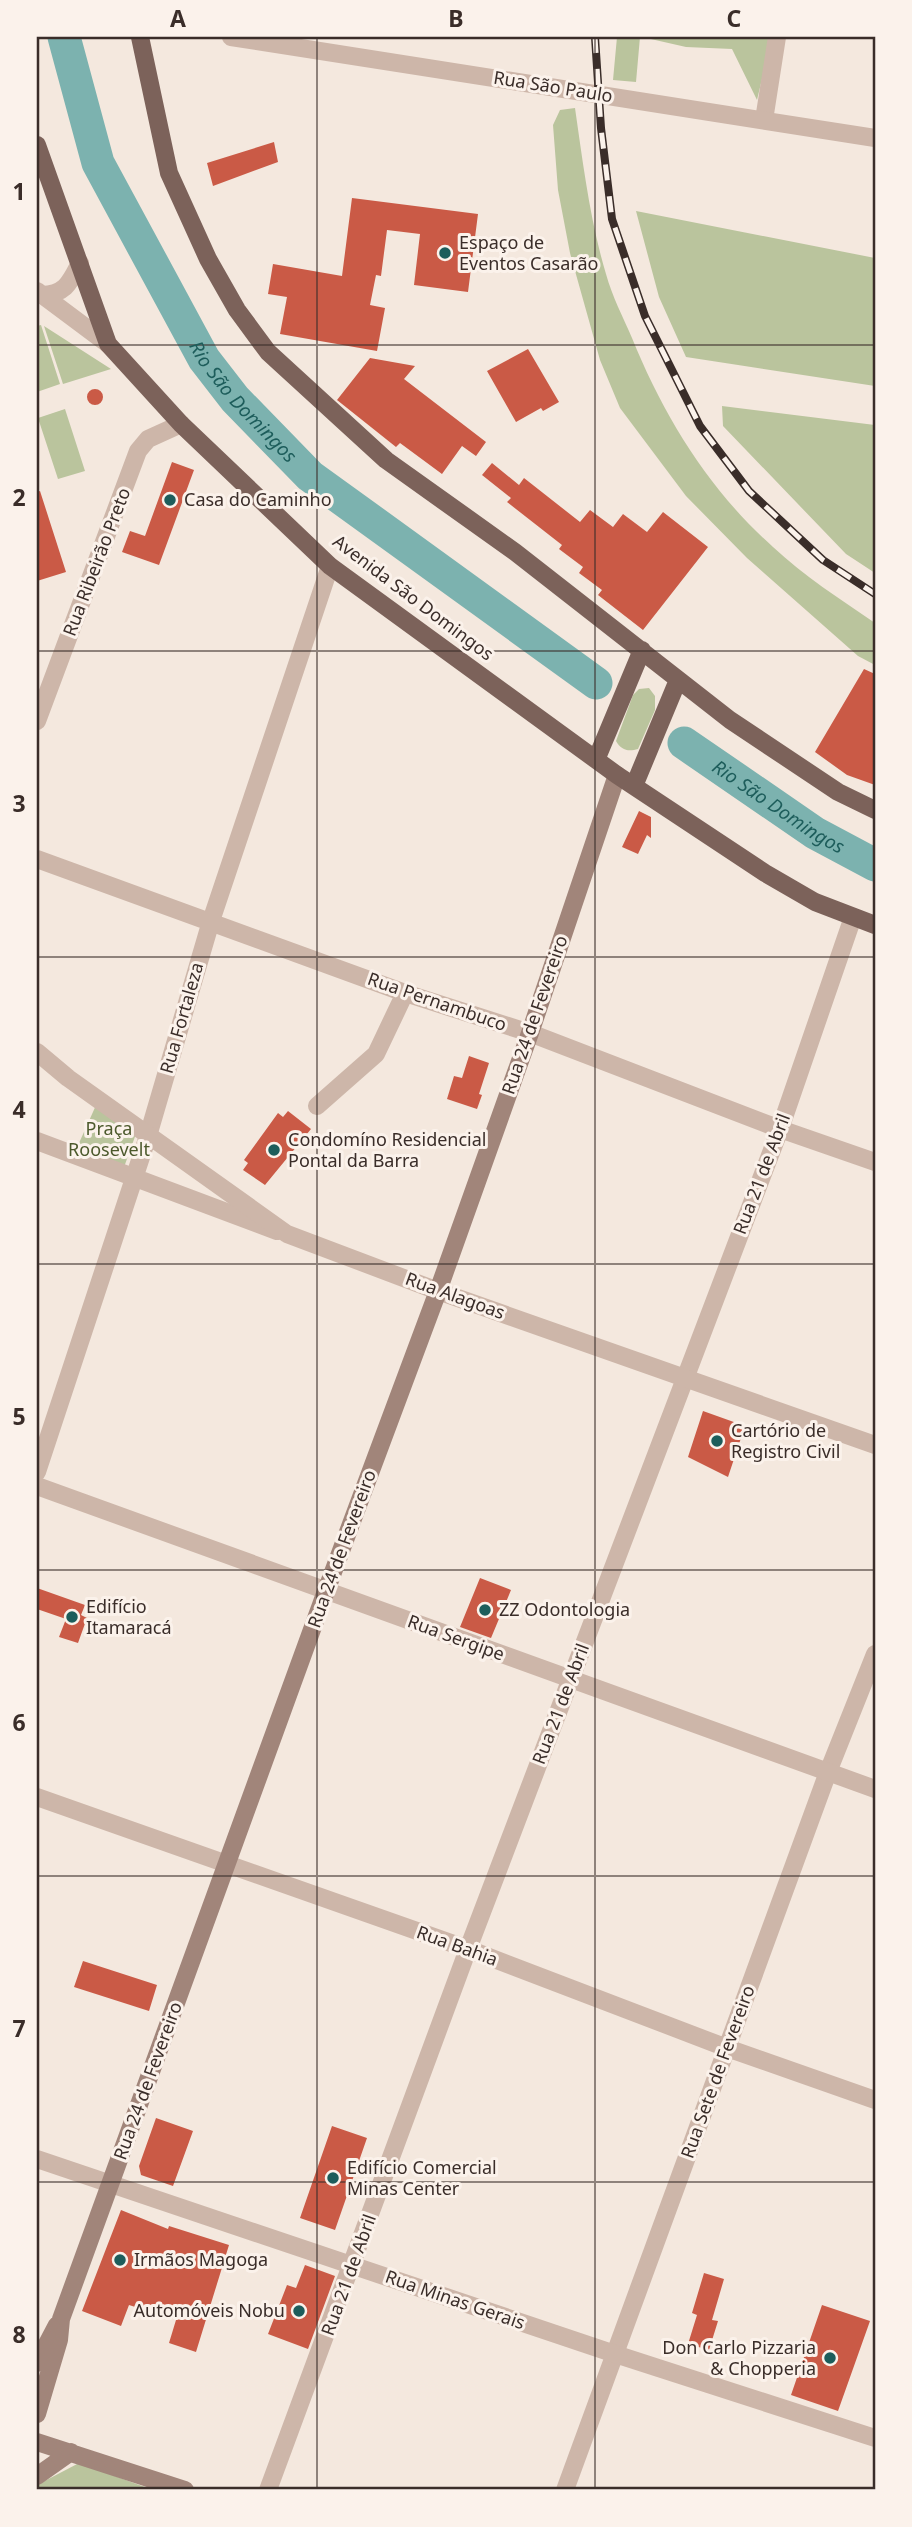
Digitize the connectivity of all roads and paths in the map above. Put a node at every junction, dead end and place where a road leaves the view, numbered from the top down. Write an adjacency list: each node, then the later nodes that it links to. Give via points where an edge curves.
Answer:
1 (140, 37): 12 (main road, via 169,173 208,259 268,352 386,460)
2 (231, 37): 4 (street, Rua São Paulo)
3 (777, 37): 4 (street)
4 (764, 120): 5 (street, Rua São Paulo)
5 (875, 138)
6 (37, 145): 7 (main road, Avenida São Domingos)
7 (80, 263): 8 (street, via 62,290 54,295); 9 (main road, Avenida São Domingos)
8 (39, 293): 9 (street)
9 (108, 344): 10 (main road, Avenida São Domingos)
10 (181, 425): 11 (main road, Avenida São Domingos); 14 (street, Rua Ribeirão Preto, via 148,439 138,451)
11 (330, 566): 15 (main road, Avenida São Domingos); 21 (street, Rua Fortaleza)
12 (642, 650): 13 (main road); 15 (main road)
13 (676, 685): 17 (main road); 18 (main road, via 827,785)
14 (37, 721)
15 (596, 760): 16 (main road, Avenida São Domingos)
16 (617, 775): 17 (main road, Avenida São Domingos); 24 (main road, Rua 24 de Fevereiro)
17 (634, 786): 20 (main road, Avenida São Domingos, via 765,873 815,902)
18 (875, 810)
19 (37, 859): 21 (street, Rua Pernambuco)
20 (853, 917): 22 (main road, Avenida São Domingos); 27 (street, Rua 21 de Abril)
21 (211, 921): 23 (street, Rua Pernambuco); 28 (street, Rua Fortaleza)
22 (875, 925)
23 (405, 993): 24 (street, Rua Pernambuco); 26 (street, via 376,1054)
24 (530, 1033): 27 (street, Rua Pernambuco); 33 (main road, Rua 24 de Fevereiro)
25 (37, 1052): 28 (street)
26 (317, 1106)
27 (780, 1129): 30 (street, Rua Pernambuco); 34 (street, Rua 21 de Abril)
28 (148, 1136): 31 (street, Rua Fortaleza); 32 (street)
29 (37, 1142): 31 (street, Rua Alagoas)
30 (875, 1162)
31 (134, 1179): 32 (street, Rua Alagoas); 36 (street, Rua Fortaleza)
32 (287, 1234): 33 (street, Rua Alagoas)
33 (438, 1291): 34 (street, Rua Alagoas); 38 (main road, Rua 24 de Fevereiro)
34 (685, 1377): 35 (street, Rua Alagoas); 40 (street, Rua 21 de Abril)
35 (875, 1445)
36 (37, 1472)
37 (37, 1486): 38 (street, Rua Sergipe)
38 (326, 1591): 40 (street, Rua Sergipe); 44 (main road, Rua 24 de Fevereiro)
39 (875, 1654): 41 (street, Rua Sete de Fevereiro)
40 (570, 1679): 41 (street, Rua Sergipe); 45 (street, Rua 21 de Abril)
41 (828, 1772): 42 (street, Rua Sergipe); 46 (street, Rua Sete de Fevereiro)
42 (875, 1789)
43 (37, 1797): 44 (street, Rua Bahia)
44 (227, 1866): 45 (street, Rua Bahia); 49 (main road, Rua 24 de Fevereiro)
45 (468, 1949): 46 (street, Rua Bahia); 50 (street, Rua 21 de Abril)
46 (727, 2048): 47 (street, Rua Bahia); 52 (street, Rua Sete de Fevereiro)
47 (875, 2100)
48 (37, 2159): 49 (street, Rua Minas Gerais)
49 (111, 2183): 50 (street, Rua Minas Gerais); 51 (main road, Rua 24 de Fevereiro)
50 (352, 2266): 52 (street, Rua Minas Gerais); 60 (street, Rua 21 de Abril)
51 (61, 2319): 53 (main road, Rua 24 de Fevereiro); 54 (main road, Rua 24 de Fevereiro)
52 (615, 2354): 55 (street, Rua Minas Gerais); 61 (street, Rua Sete de Fevereiro)
53 (37, 2363)
54 (37, 2414)
55 (875, 2438)
56 (37, 2442): 57 (main road)
57 (71, 2452): 58 (main road); 59 (main road)
58 (37, 2476)
59 (185, 2490)
60 (268, 2490)
61 (565, 2490)

